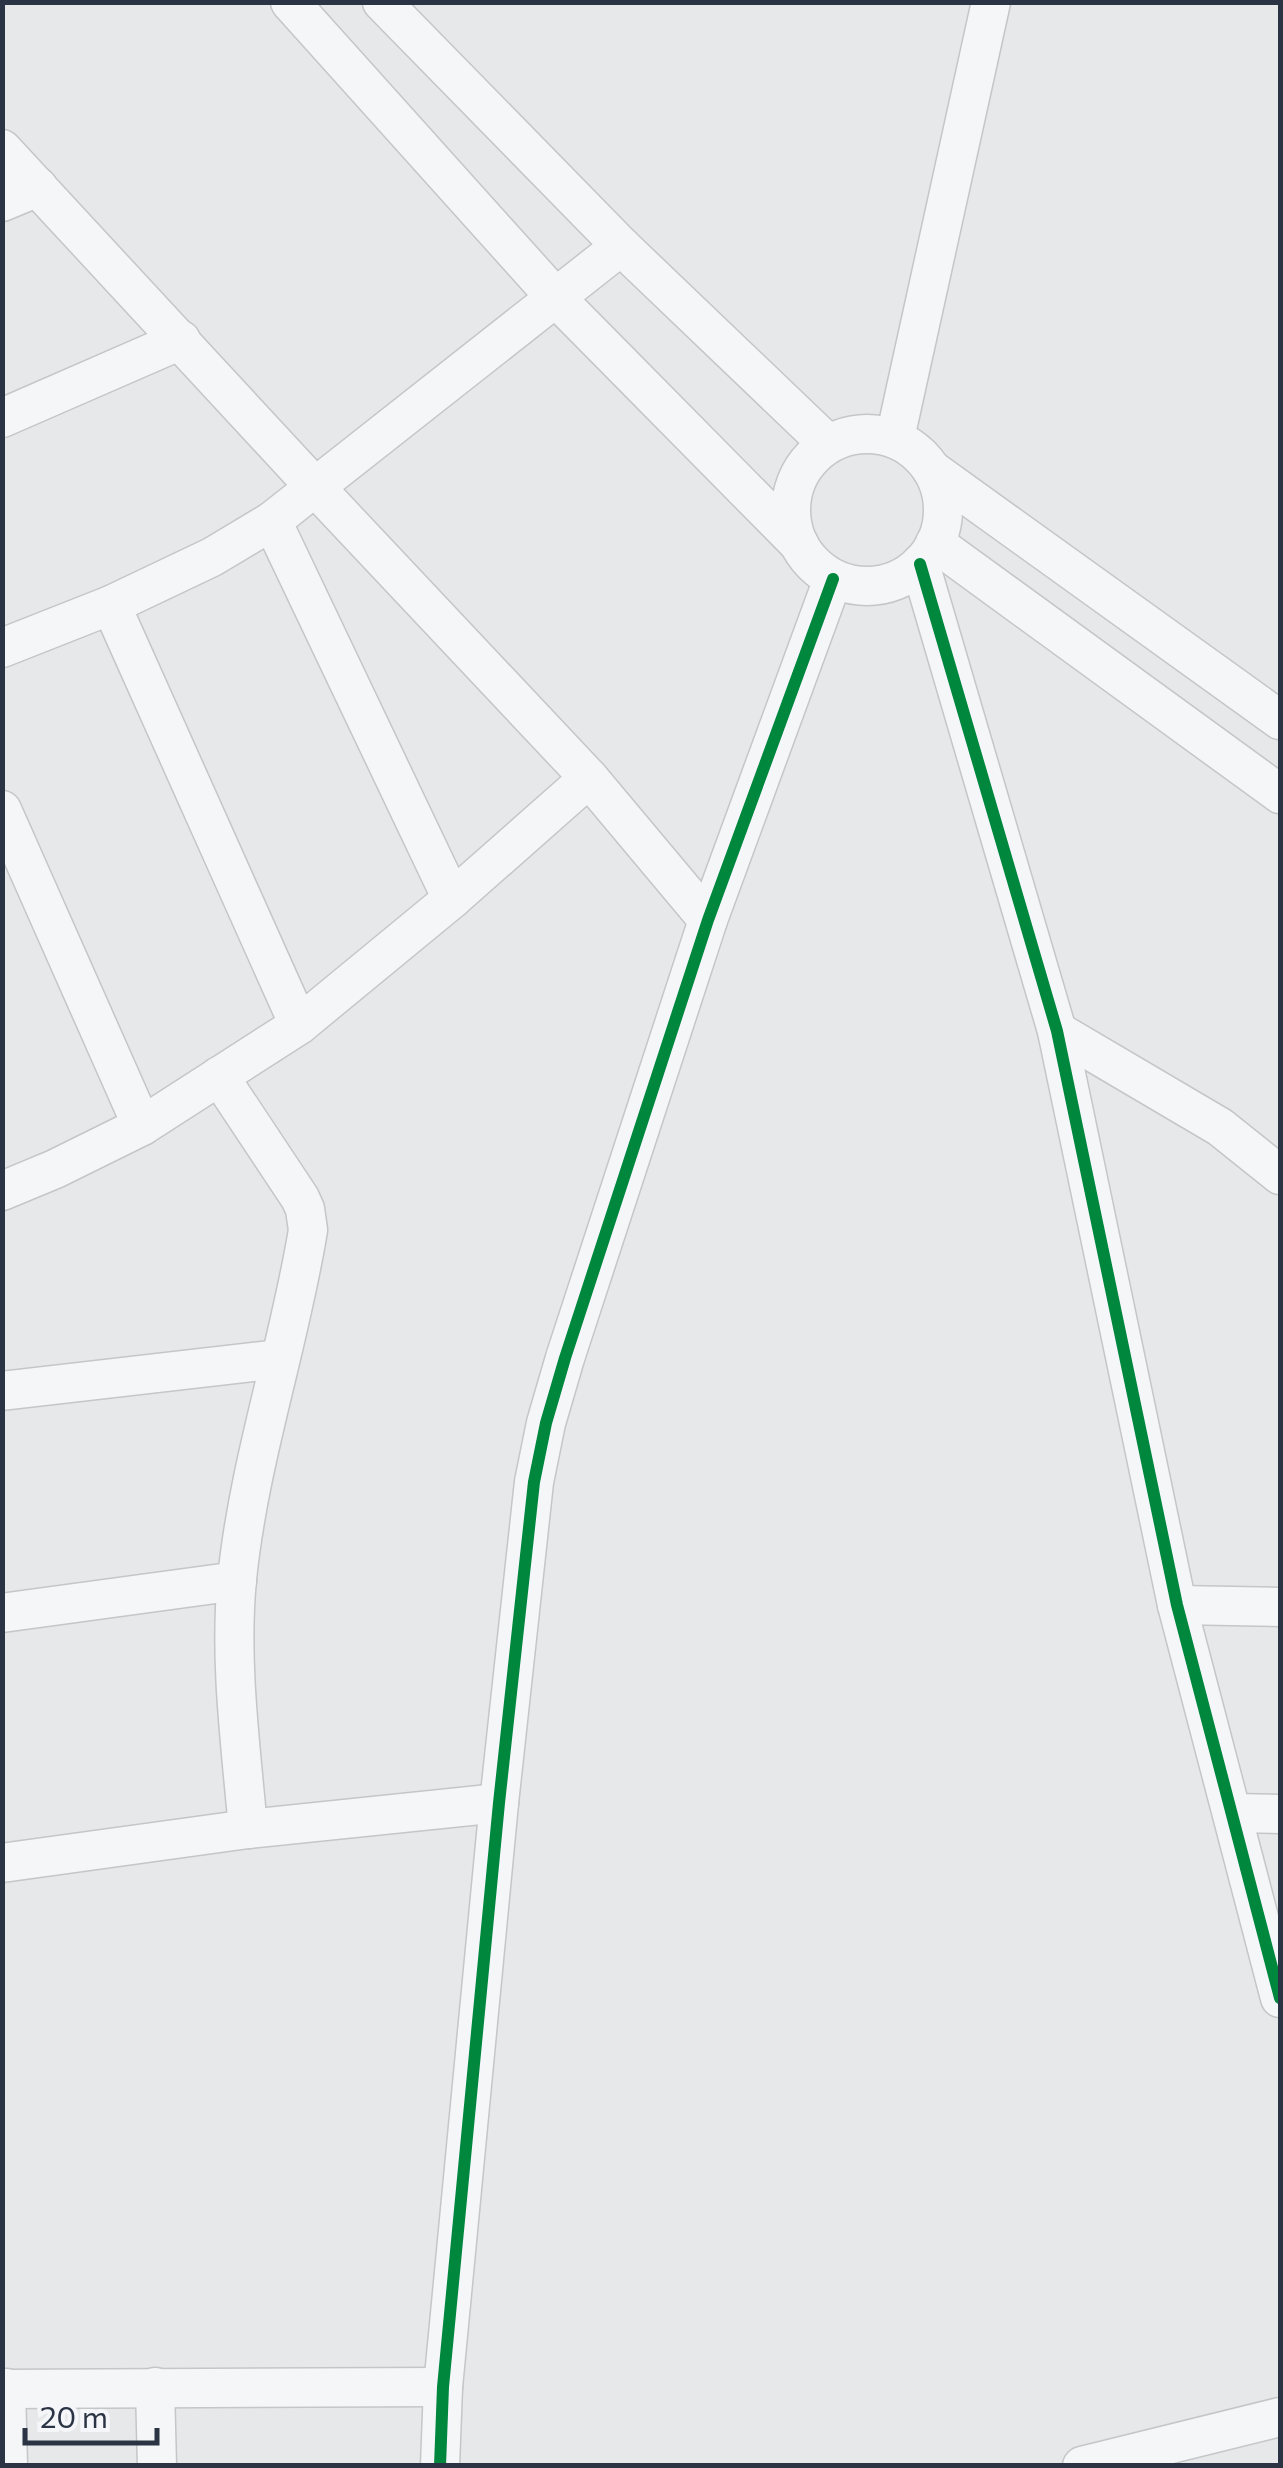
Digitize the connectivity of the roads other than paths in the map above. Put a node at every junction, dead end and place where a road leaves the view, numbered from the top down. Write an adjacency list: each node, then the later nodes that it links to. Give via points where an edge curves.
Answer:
1 (290, 2): 8 (street)
2 (382, 2): 7 (street)
3 (992, 2): 11 (street)
4 (2, 148): 5 (street)
5 (38, 186): 6 (street); 9 (street)
6 (2, 202)
7 (621, 246): 8 (street); 12 (street)
8 (556, 298): 14 (street); 16 (street)
9 (181, 340): 10 (street); 14 (street)
10 (2, 418)
11 (894, 438): 12 (street, via 861,433); 13 (street)
12 (828, 444): 16 (street, via 806,463 794,488 791,517)
13 (932, 470): 17 (street, via 943,519); 21 (street)
14 (314, 487): 15 (street); 22 (street)
15 (272, 521): 19 (street); 25 (street)
16 (799, 544): 18 (street)
17 (928, 554): 18 (street, via 894,581 863,586); 23 (street); 28 (street)
18 (833, 579): 26 (street)
19 (112, 606): 20 (street); 27 (street)
20 (2, 648)
21 (1280, 720)
22 (590, 778): 25 (street); 26 (street)
23 (1280, 794)
24 (2, 810): 30 (street)
25 (452, 899): 27 (street)
26 (708, 920): 39 (street, via 546,1423)
27 (299, 1025): 29 (street)
28 (1057, 1031): 31 (street, via 1220,1127); 36 (street)
29 (219, 1076): 30 (street); 33 (street, via 307,1217)
30 (142, 1126): 32 (street)
31 (1280, 1174)
32 (2, 1190)
33 (279, 1359): 34 (street); 35 (street, via 246,1503)
34 (2, 1390)
35 (236, 1581): 38 (street); 42 (street, via 233,1644)
36 (1176, 1605): 37 (street); 40 (street)
37 (1280, 1607)
38 (2, 1613)
39 (499, 1803): 42 (street); 45 (street)
40 (1233, 1813): 41 (street); 44 (street)
41 (1280, 1814)
42 (248, 1830): 43 (street)
43 (2, 1863)
44 (1280, 1998)
45 (443, 2386): 47 (street); 51 (street)
46 (4, 2388): 47 (street); 49 (street)
47 (156, 2388): 50 (street)
48 (1280, 2417): 52 (street)
49 (8, 2466)
50 (157, 2466)
51 (440, 2466)
52 (1082, 2466)

